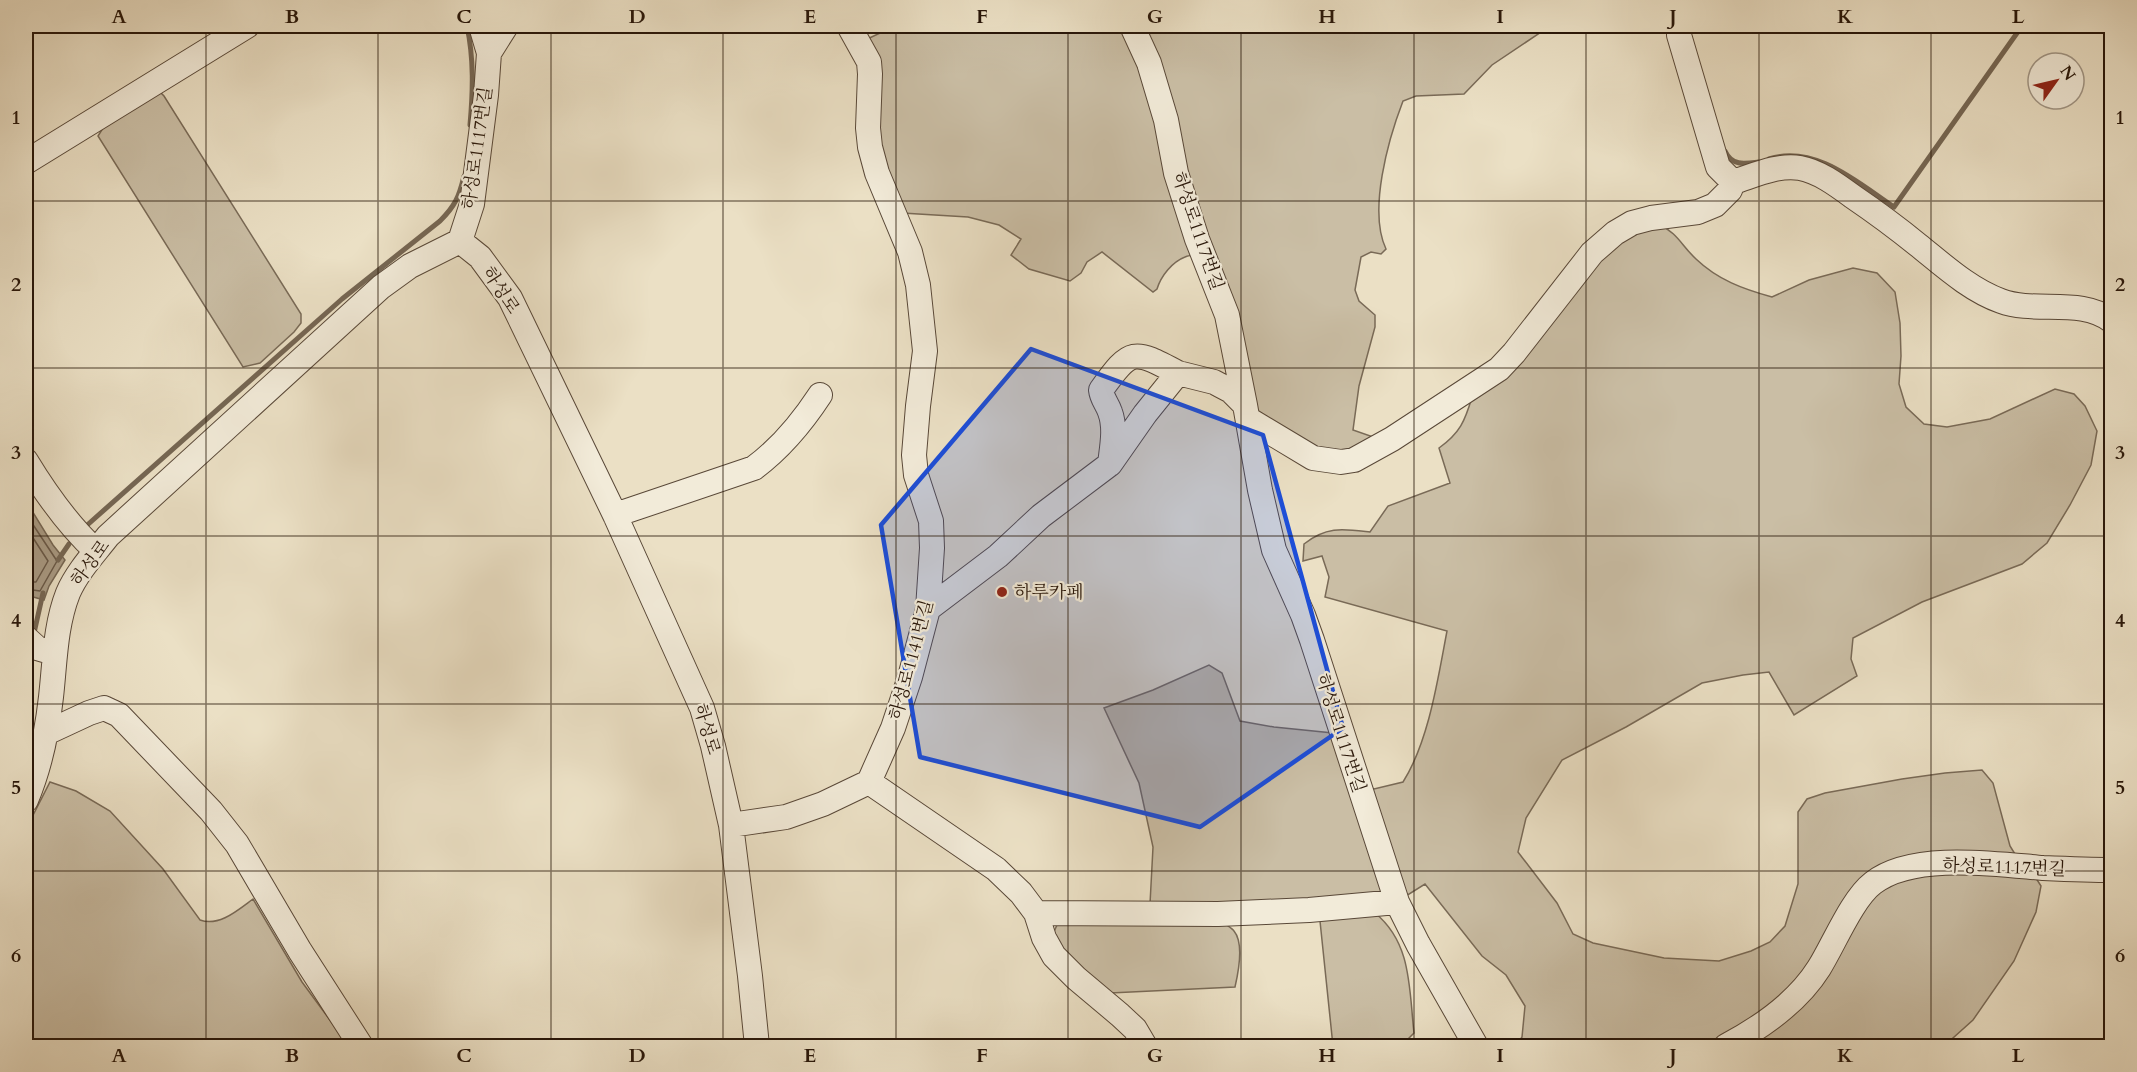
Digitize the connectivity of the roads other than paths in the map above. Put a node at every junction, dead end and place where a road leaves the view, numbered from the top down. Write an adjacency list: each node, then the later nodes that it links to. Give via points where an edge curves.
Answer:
1 (247, 26): 8 (street)
2 (481, 26): 7 (street, 하성로1117번길)
3 (506, 26): 7 (street, 하성로1117번길)
4 (849, 26): 19 (street, 하성로1141번길, via 869,62 870,147 910,252 918,285 926,351 914,455 916,475 931,521)
5 (1132, 26): 14 (street, 하성로1117번길, via 1149,63 1197,239 1227,315)
6 (1681, 26): 9 (street, via 1679,35 1718,167)
7 (489, 53): 10 (street, 하성로1117번길, via 477,173)
8 (26, 162)
9 (1733, 182): 11 (street, via 1784,167 1801,168 1839,187 1889,221 1959,278 2001,302 2030,308 2083,308); 14 (street, via 1715,205 1698,212 1641,220 1615,233 1592,253 1499,369 1354,460 1313,458)
10 (460, 241): 17 (street, 하성로, via 480,257 510,298); 18 (street, 하성로, via 410,266 381,287)
11 (2112, 321)
12 (1178, 373): 14 (street, via 1214,382 1231,391); 16 (street); 16 (street, via 1138,355 1125,359 1114,372 1101,390 1114,429)
13 (820, 395): 17 (street, via 792,435 754,468)
14 (1246, 412): 27 (street, 하성로1117번길, via 1274,550 1312,640)
15 (26, 461): 18 (street, via 58,509)
16 (1110, 464): 19 (street)
17 (615, 515): 25 (street, 하성로, via 702,708)
18 (96, 551): 21 (street, 하성로, via 69,592)
19 (928, 609): 23 (street, 하성로1141번길, via 893,728)
20 (26, 638): 21 (street, via 37,648)
21 (54, 653): 22 (street, 하성로)
22 (46, 734): 24 (street, 하성로); 29 (street, via 104,708 119,715 212,811 237,844)
23 (869, 782): 25 (street, via 786,817); 28 (street, via 996,869)
24 (28, 789)
25 (731, 825): 30 (street, 하성로)
26 (2112, 870): 33 (street, 하성로1117번길, via 1965,862 1914,866 1894,872 1873,882 1861,895 1798,996 1760,1027)
27 (1397, 902): 28 (street, via 1218,914); 32 (street, 하성로1117번길)
28 (1036, 913): 31 (street, via 1054,956 1135,1029)
29 (361, 1047)
30 (757, 1047)
31 (1145, 1047)
32 (1476, 1047)
33 (1726, 1047)

